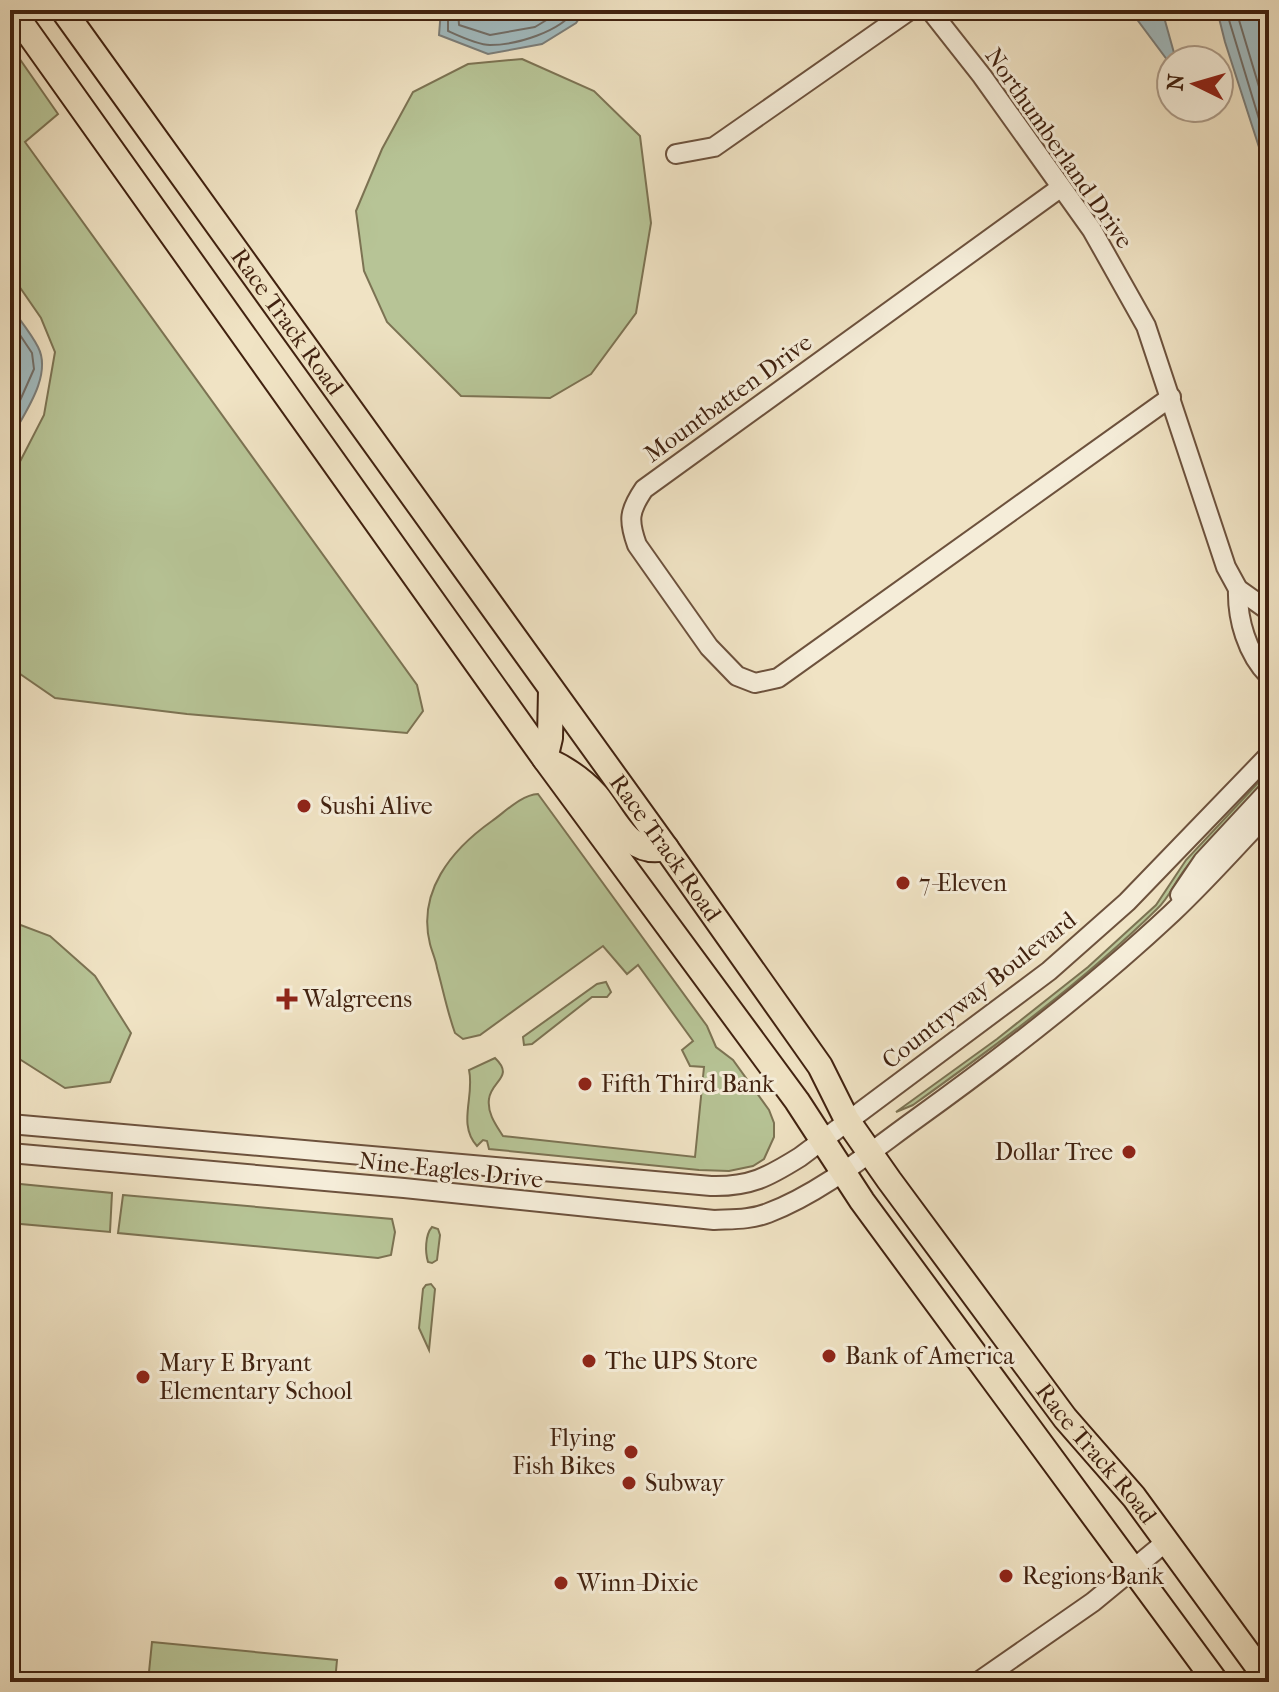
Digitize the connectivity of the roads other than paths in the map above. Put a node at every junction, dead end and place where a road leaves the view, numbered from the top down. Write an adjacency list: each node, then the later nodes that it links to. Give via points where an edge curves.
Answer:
1 (12, 10): 13 (main road, Race Track Road)
2 (63, 10): 11 (main road, Race Track Road)
3 (910, 10): 5 (street, via 714,147)
4 (930, 10): 6 (street, Northumberland Drive)
5 (676, 154)
6 (1060, 188): 7 (street, Northumberland Drive, via 1092,230 1146,326); 7 (street, Mountbatten Drive, via 644,489 633,506 630,525 637,545 709,647 737,676 755,683 778,678)
7 (1171, 397): 8 (street, Northumberland Drive, via 1226,567)
8 (1238, 589): 9 (street); 10 (street, Northumberland Drive, via 1237,612)
9 (1269, 611)
10 (1269, 676)
11 (551, 690): 13 (main road); 16 (main road, Race Track Road)
12 (1269, 755): 18 (street, Countryway Boulevard, via 1127,902 1049,971)
13 (545, 759): 16 (main road, via 583,782 634,844); 20 (main road, Race Track Road)
14 (1269, 790): 17 (street, via 1192,874)
15 (1269, 812): 17 (street)
16 (666, 848): 18 (main road, Race Track Road, via 820,1066)
17 (1166, 918): 21 (street, via 1012,1050)
18 (847, 1120): 20 (street, Nine Eagles Drive); 21 (main road, Race Track Road)
19 (10, 1124): 20 (street, Nine Eagles Drive, via 732,1186 764,1179)
20 (824, 1138): 23 (main road, Race Track Road)
21 (869, 1152): 23 (street, Nine Eagles Drive); 24 (main road, Race Track Road, via 1065,1418)
22 (10, 1153): 23 (street, Nine Eagles Drive, via 714,1220 765,1215)
23 (843, 1170): 25 (main road, Race Track Road)
24 (1167, 1541): 25 (street); 28 (main road, Race Track Road)
25 (1132, 1569): 26 (street); 27 (main road, Race Track Road)
26 (978, 1682)
27 (1216, 1682)
28 (1269, 1682)

